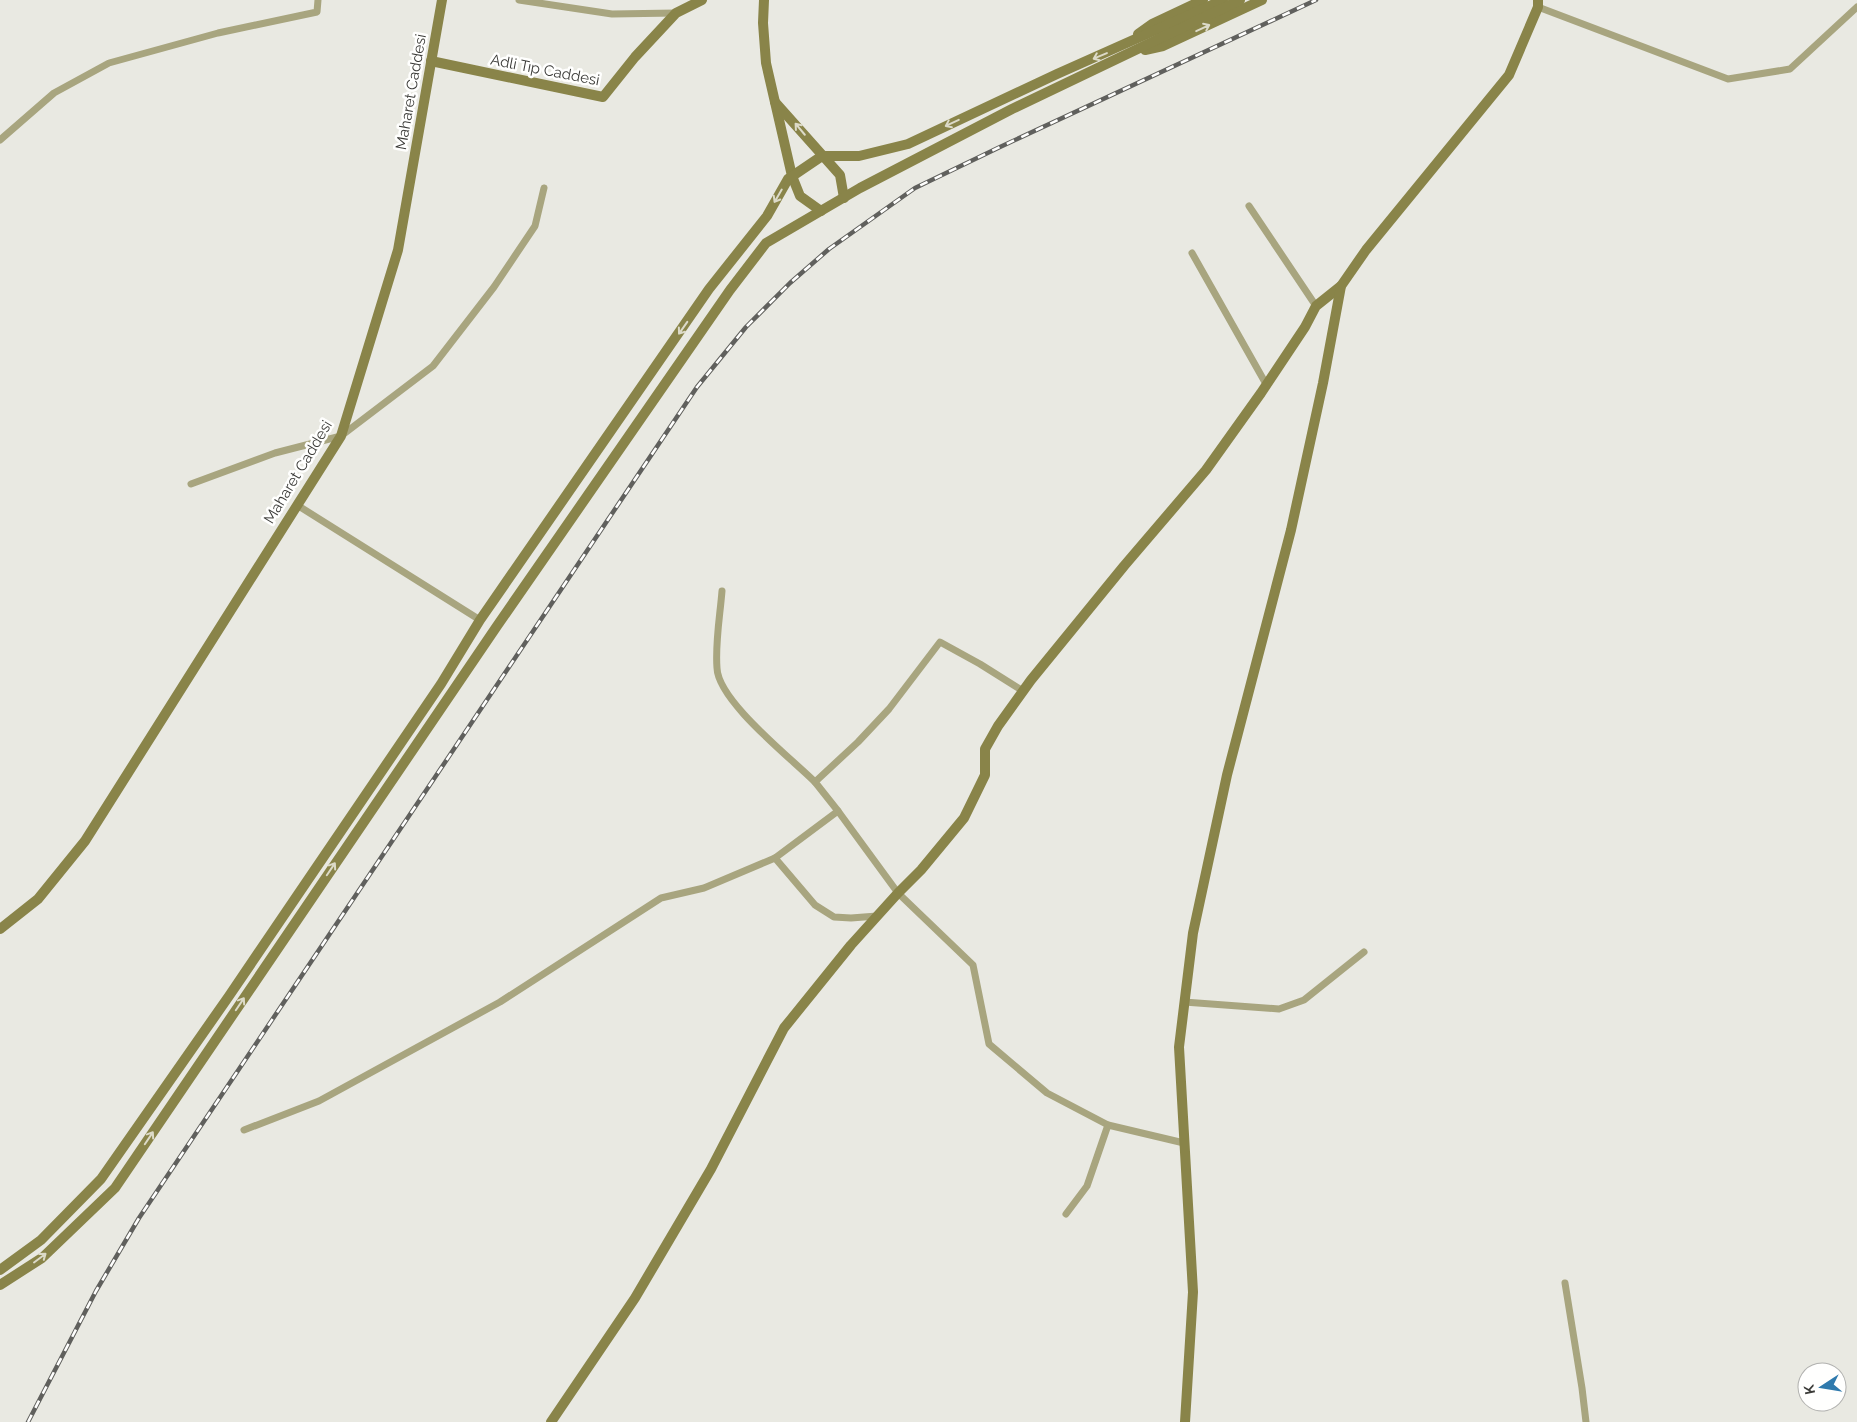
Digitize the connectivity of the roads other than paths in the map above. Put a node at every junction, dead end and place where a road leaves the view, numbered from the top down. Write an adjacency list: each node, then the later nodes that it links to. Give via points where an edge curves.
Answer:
1 (318, 0): 16 (street, via 317,12 218,33 109,63 54,93)
2 (442, 0): 14 (street, Maharet Caddesi)
3 (519, 0): 12 (street, via 612,14)
4 (702, 0): 12 (street, Adli Tıp Caddesi)
5 (764, 0): 15 (street, via 766,63)
6 (1204, 0): 13 (street, via 1152,24)
7 (1224, 0): 13 (street)
8 (1240, 0): 13 (street)
9 (1262, 0): 13 (street, one-way to 9, via 1163,46)
10 (1538, 3): 11 (street, via 1728,79 1790,69); 24 (street, via 1509,75 1366,250)
11 (1857, 7)
12 (676, 13): 14 (street, Adli Tıp Caddesi, via 603,97)
13 (1122, 51): 17 (street, one-way to 17, via 1057,74 908,144 859,156); 20 (street)
14 (431, 61): 27 (street, Maharet Caddesi, via 398,250)
15 (773, 99): 17 (street, one-way to 15); 18 (street)
16 (0, 140)
17 (822, 156): 18 (street); 20 (street, via 840,175)
18 (792, 176): 22 (street, via 800,196); 31 (street, one-way to 31, via 767,216 709,289)
19 (544, 188): 27 (street, via 535,226 494,287 433,366)
20 (844, 198): 22 (street)
21 (1249, 206): 25 (street)
22 (821, 211): 47 (street, one-way to 22, via 42,1258 115,1188 730,290 766,243)
23 (1192, 253): 26 (street)
24 (1341, 286): 25 (street); 40 (street, via 1291,530 1227,774 1193,933)
25 (1316, 306): 26 (street)
26 (1266, 384): 32 (street, via 1206,470)
27 (341, 436): 28 (street, via 274,453); 29 (street, Maharet Caddesi)
28 (191, 484)
29 (297, 505): 31 (street); 38 (street, Maharet Caddesi, via 85,841 38,899)
30 (722, 591): 33 (street, via 716,670 728,697)
31 (480, 620): 45 (street, via 441,684 229,996 100,1179 41,1240)
32 (1024, 691): 33 (street, via 940,642 889,709); 36 (street, via 985,750 985,775 964,818 921,870)
33 (815, 782): 34 (street)
34 (838, 811): 35 (street); 36 (street)
35 (775, 858): 37 (street, via 815,905 834,917); 42 (street, via 704,888 661,898 500,1002 320,1101)
36 (898, 892): 37 (street); 41 (street, via 973,965 989,1044 1047,1093)
37 (877, 916): 48 (street, via 784,1028 706,1178 635,1298)
38 (0, 929)
39 (1364, 952): 40 (street, via 1304,1000 1279,1009)
40 (1184, 1002): 43 (street, via 1179,1047)
41 (1108, 1125): 43 (street); 44 (street, via 1087,1186)
42 (244, 1130)
43 (1184, 1143): 49 (street, via 1193,1292)
44 (1066, 1214)
45 (0, 1270)
46 (1565, 1283): 50 (street)
47 (0, 1285)
48 (552, 1422)
49 (1185, 1422)
50 (1586, 1422)

